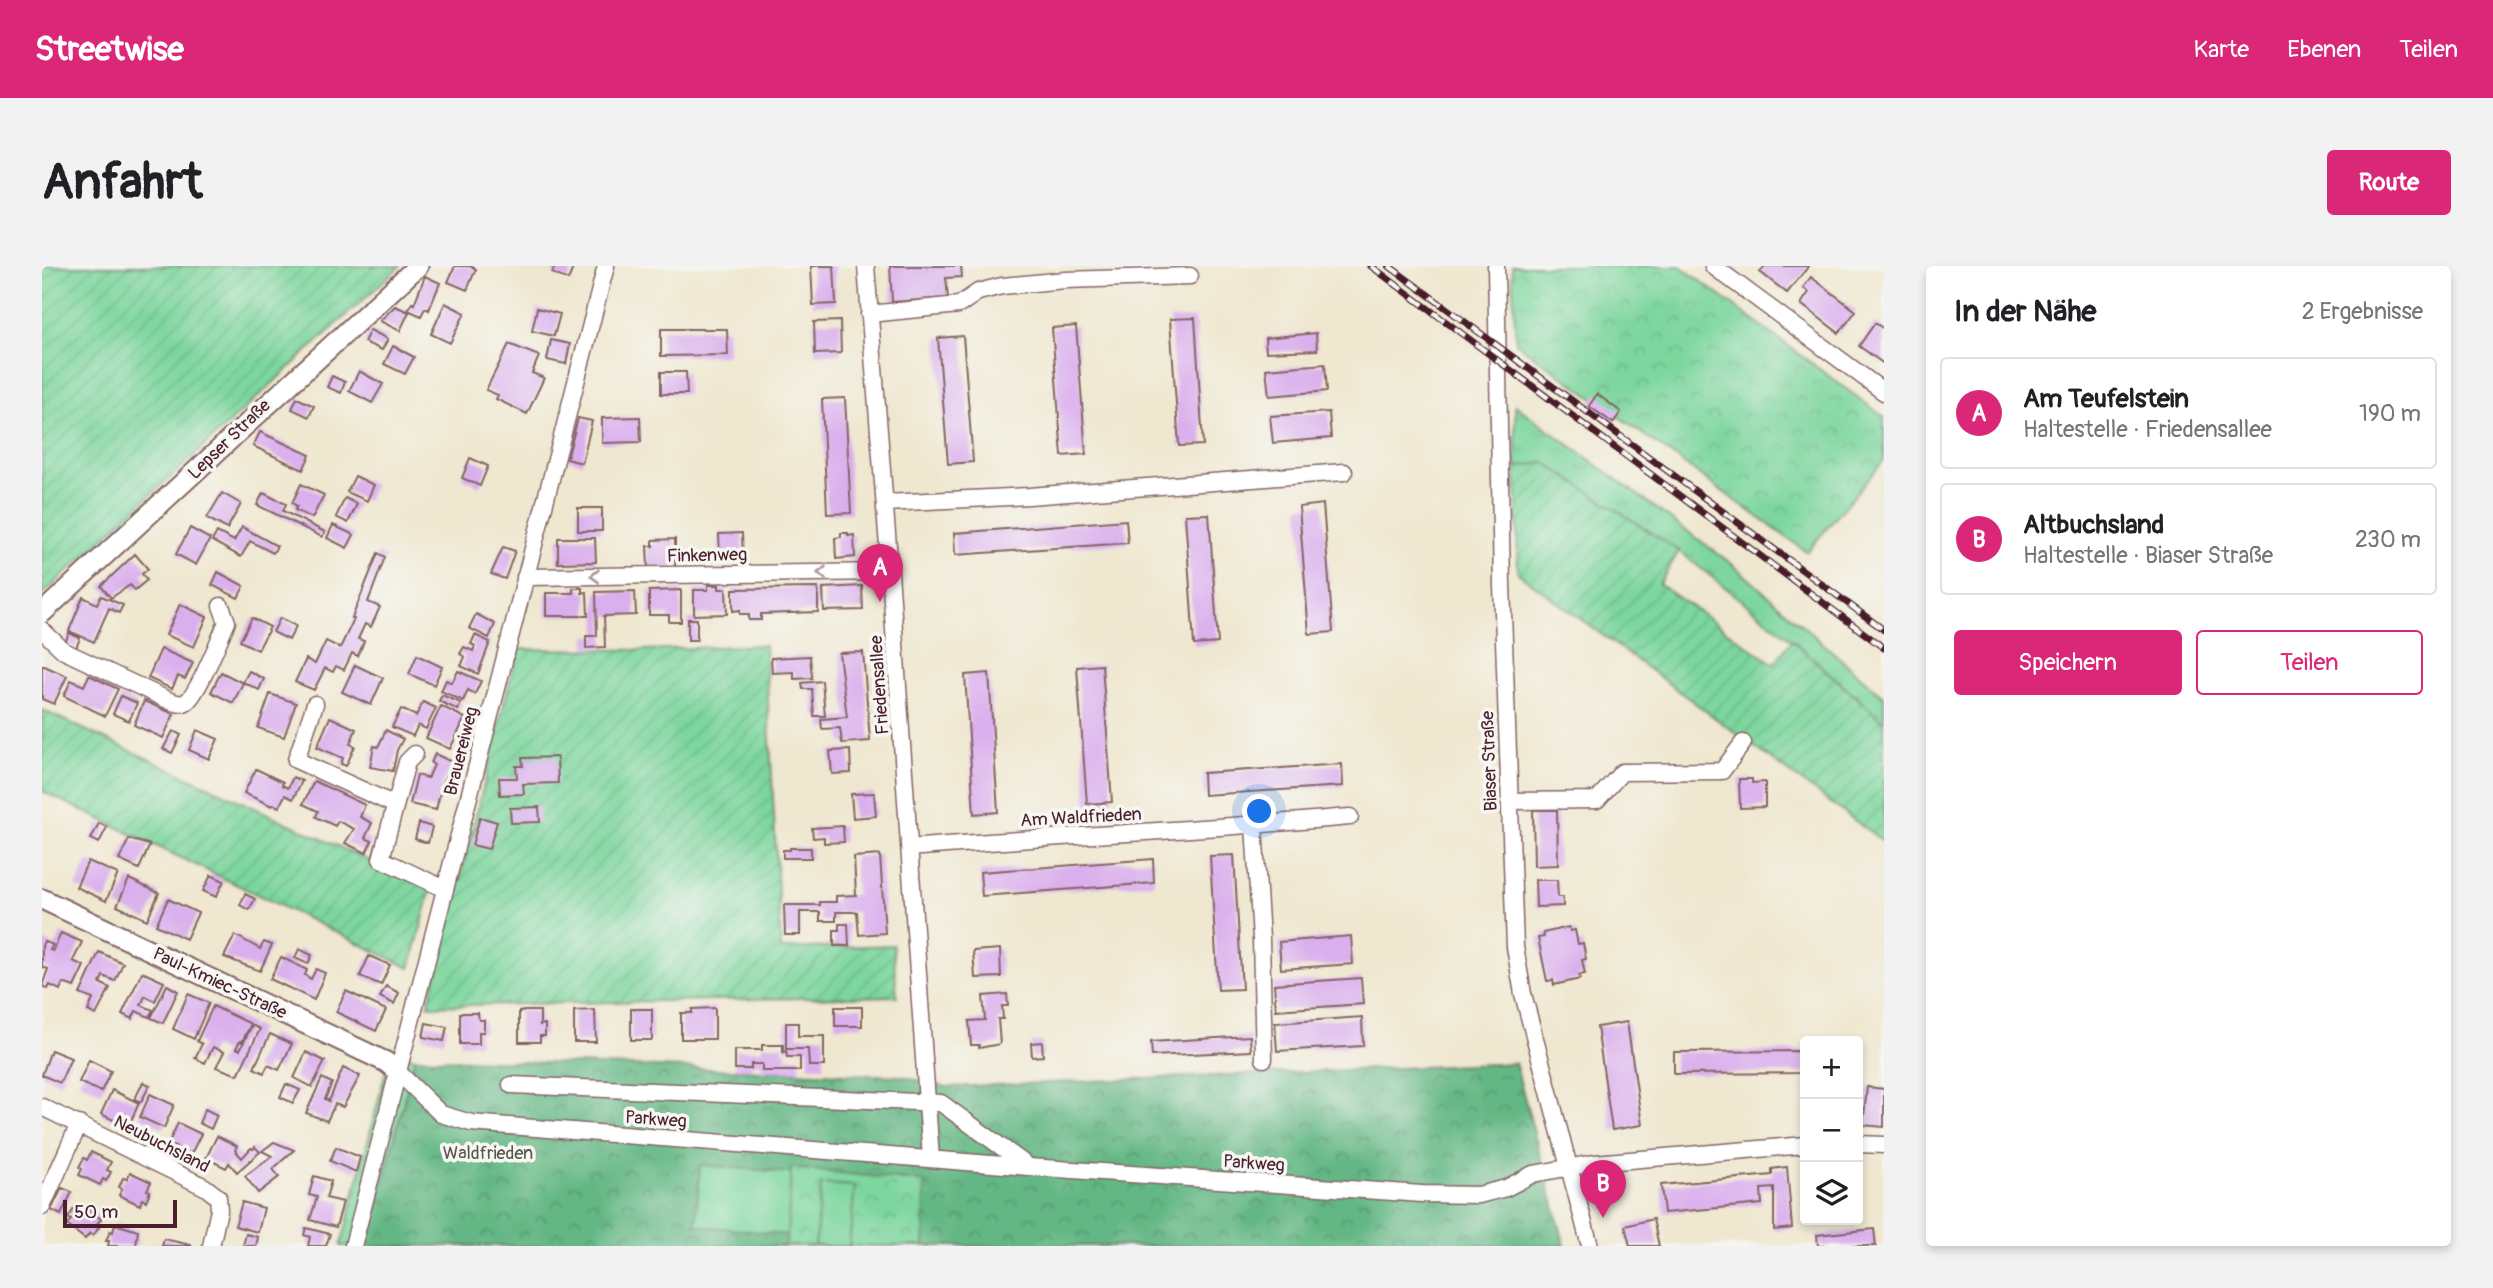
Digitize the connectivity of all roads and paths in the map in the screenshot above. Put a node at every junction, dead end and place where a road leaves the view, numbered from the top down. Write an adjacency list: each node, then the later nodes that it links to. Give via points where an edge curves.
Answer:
1 (418, 266): 14 (street, Lepser Straße)
2 (606, 266): 12 (street, Brauereiweg)
3 (866, 266): 7 (street, Friedensallee)
4 (1496, 266): 19 (street, Biaser Straße)
5 (1713, 266): 8 (street)
6 (1190, 276): 7 (street, via 1002,286 978,292 959,305)
7 (869, 314): 10 (street, Friedensallee)
8 (1884, 392)
9 (1344, 472): 10 (street)
10 (885, 503): 11 (street, Friedensallee)
11 (890, 572): 12 (street, Finkenweg, one-way to 12); 23 (street, Friedensallee)
12 (525, 577): 24 (street, Brauereiweg)
13 (221, 606): 15 (street, via 227,622 196,690 180,704 64,650)
14 (42, 613)
15 (42, 630)
16 (315, 704): 20 (street, via 296,760)
17 (1742, 743): 19 (street, via 1721,771 1622,772 1597,800)
18 (415, 754): 20 (street, via 407,762)
19 (1509, 801): 37 (street, Biaser Straße, via 1518,974)
20 (395, 805): 24 (street, via 381,859)
21 (1350, 817): 22 (street, Am Waldfrieden)
22 (1254, 825): 23 (street, Am Waldfrieden); 26 (street)
23 (910, 848): 29 (street, Friedensallee)
24 (445, 889): 27 (street, Brauereiweg)
25 (42, 899): 27 (street, Paul-Kmiec-Straße)
26 (1265, 1059)
27 (397, 1071): 35 (street, Parkweg, via 441,1114 471,1123); 40 (street, Brauereiweg)
28 (511, 1085): 29 (street, Parkweg)
29 (928, 1102): 35 (street); 36 (street, via 941,1103)
30 (42, 1107): 31 (street, Neubuchsland)
31 (79, 1124): 38 (street); 39 (street, Neubuchsland, via 219,1197)
32 (1863, 1144): 34 (street)
33 (1800, 1145): 37 (street, Parkweg)
34 (1884, 1145)
35 (931, 1159): 36 (street, Parkweg)
36 (1029, 1167): 37 (street, Parkweg, via 1459,1196 1494,1193 1534,1174)
37 (1570, 1167): 41 (street, Biaser Straße)
38 (42, 1207)
39 (211, 1246)
40 (353, 1246)
41 (1590, 1246)

